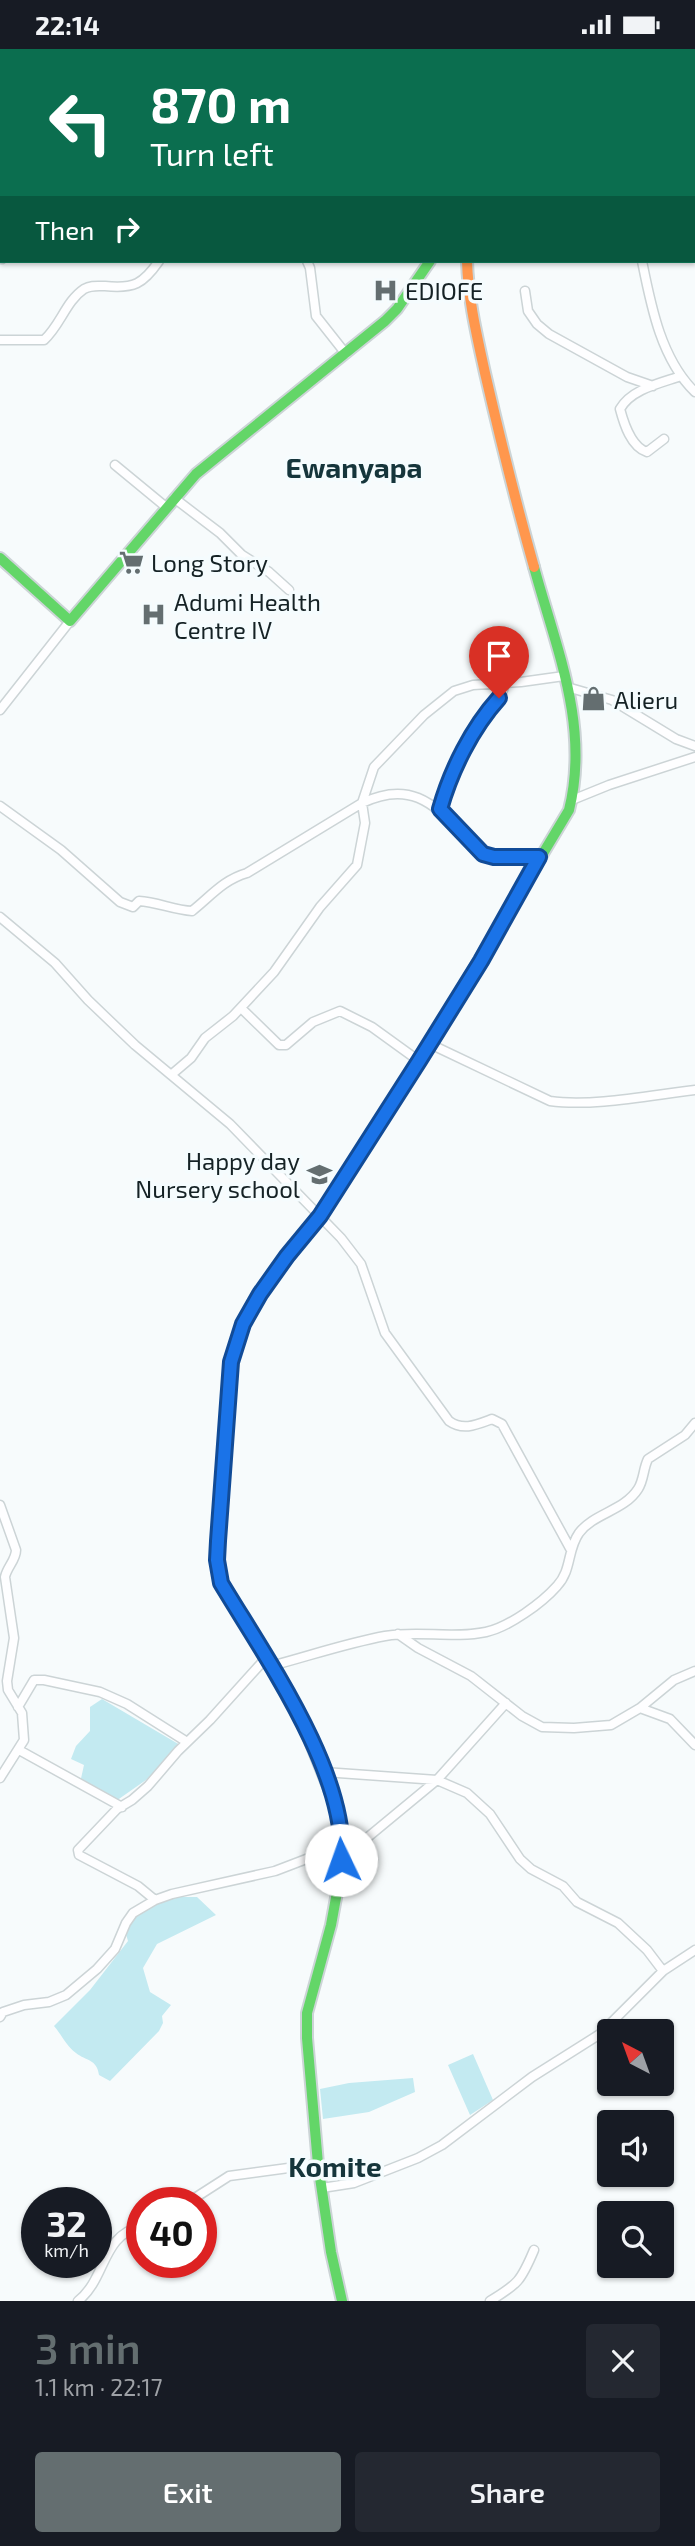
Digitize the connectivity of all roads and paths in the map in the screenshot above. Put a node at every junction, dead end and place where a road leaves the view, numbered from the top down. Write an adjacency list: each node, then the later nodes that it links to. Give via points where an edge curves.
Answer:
1 (157, 263): 7 (street, via 139,283 91,285 80,291 44,340)
2 (308, 263): 8 (street, via 316,316)
3 (429, 263): 8 (street, via 397,309)
4 (467, 263): 18 (street, via 469,295 492,402)
5 (642, 263): 9 (street, via 665,347)
6 (525, 291): 10 (street, via 528,311 549,334 627,377)
7 (0, 340)
8 (346, 354): 14 (street, via 209,461)
9 (681, 376): 10 (street); 11 (street)
10 (653, 386): 12 (street, via 620,409 640,450 647,452)
11 (695, 391)
12 (664, 439)
13 (115, 465): 14 (street)
14 (170, 502): 16 (street, via 220,533); 17 (street)
15 (0, 558): 17 (street)
16 (289, 590)
17 (70, 621): 20 (street)
18 (565, 682): 19 (street); 21 (street, via 612,700); 23 (street, via 578,746)
19 (505, 684): 24 (street, via 454,691 424,715 374,767); 26 (street, via 447,783)
20 (0, 710)
21 (695, 746)
22 (695, 757): 23 (street)
23 (572, 800): 27 (street)
24 (362, 803): 25 (street, via 233,877 192,911 139,901 126,906); 26 (street, via 395,793 421,798); 29 (street, via 365,823 357,865)
25 (0, 806)
26 (440, 809): 27 (street, via 483,854)
27 (539, 857): 30 (street)
28 (0, 917): 32 (street, via 55,963 88,1000)
29 (241, 1007): 31 (street, via 279,1045 291,1042 313,1022 340,1011 372,1027); 32 (street)
30 (430, 1044): 31 (street); 33 (street, via 561,1103)
31 (419, 1061): 34 (street)
32 (171, 1075): 34 (street, via 230,1124)
33 (695, 1090)
34 (320, 1216): 37 (street, via 360,1264 386,1333 449,1421 464,1427 497,1420 506,1430); 39 (street, via 260,1294 243,1324 231,1362 217,1560 221,1583)
35 (695, 1423): 37 (street, via 648,1459 635,1494 589,1523)
36 (0, 1505): 42 (street, via 16,1550 5,1577 14,1639 7,1681)
37 (571, 1550): 38 (street, via 566,1576 540,1603 504,1625 487,1632)
38 (398, 1635): 39 (street); 41 (street, via 471,1676)
39 (269, 1662): 44 (street); 47 (street, via 299,1714)
40 (695, 1671): 43 (street)
41 (506, 1703): 43 (street, via 550,1729 611,1725); 49 (street)
42 (18, 1707): 44 (street, via 34,1680 44,1680 100,1692); 46 (street, via 24,1739)
43 (640, 1708): 45 (street, via 670,1719)
44 (187, 1742): 50 (street, via 148,1786)
45 (695, 1745)
46 (19, 1750): 48 (street); 50 (street)
47 (324, 1772): 49 (street); 51 (street)
48 (0, 1778)
49 (437, 1780): 51 (street, via 362,1842); 54 (street, via 475,1798 520,1859 563,1887 577,1902 618,1923)
50 (122, 1807): 52 (street, via 78,1853)
51 (343, 1845): 52 (street, via 299,1864); 56 (street, via 331,1925 307,2013)
52 (155, 1900): 55 (street, via 133,1913 115,1949 66,1995)
53 (695, 1950): 54 (street)
54 (663, 1971): 58 (street, via 600,2034 532,2077 442,2145 354,2183)
55 (1, 2013)
56 (318, 2164): 57 (street, via 229,2176); 58 (street)
57 (212, 2187)
58 (322, 2187): 62 (street)
59 (126, 2232): 61 (street, via 115,2240 86,2295)
60 (534, 2250): 63 (street, via 518,2282)
61 (78, 2301)
62 (342, 2301)
63 (489, 2301)

